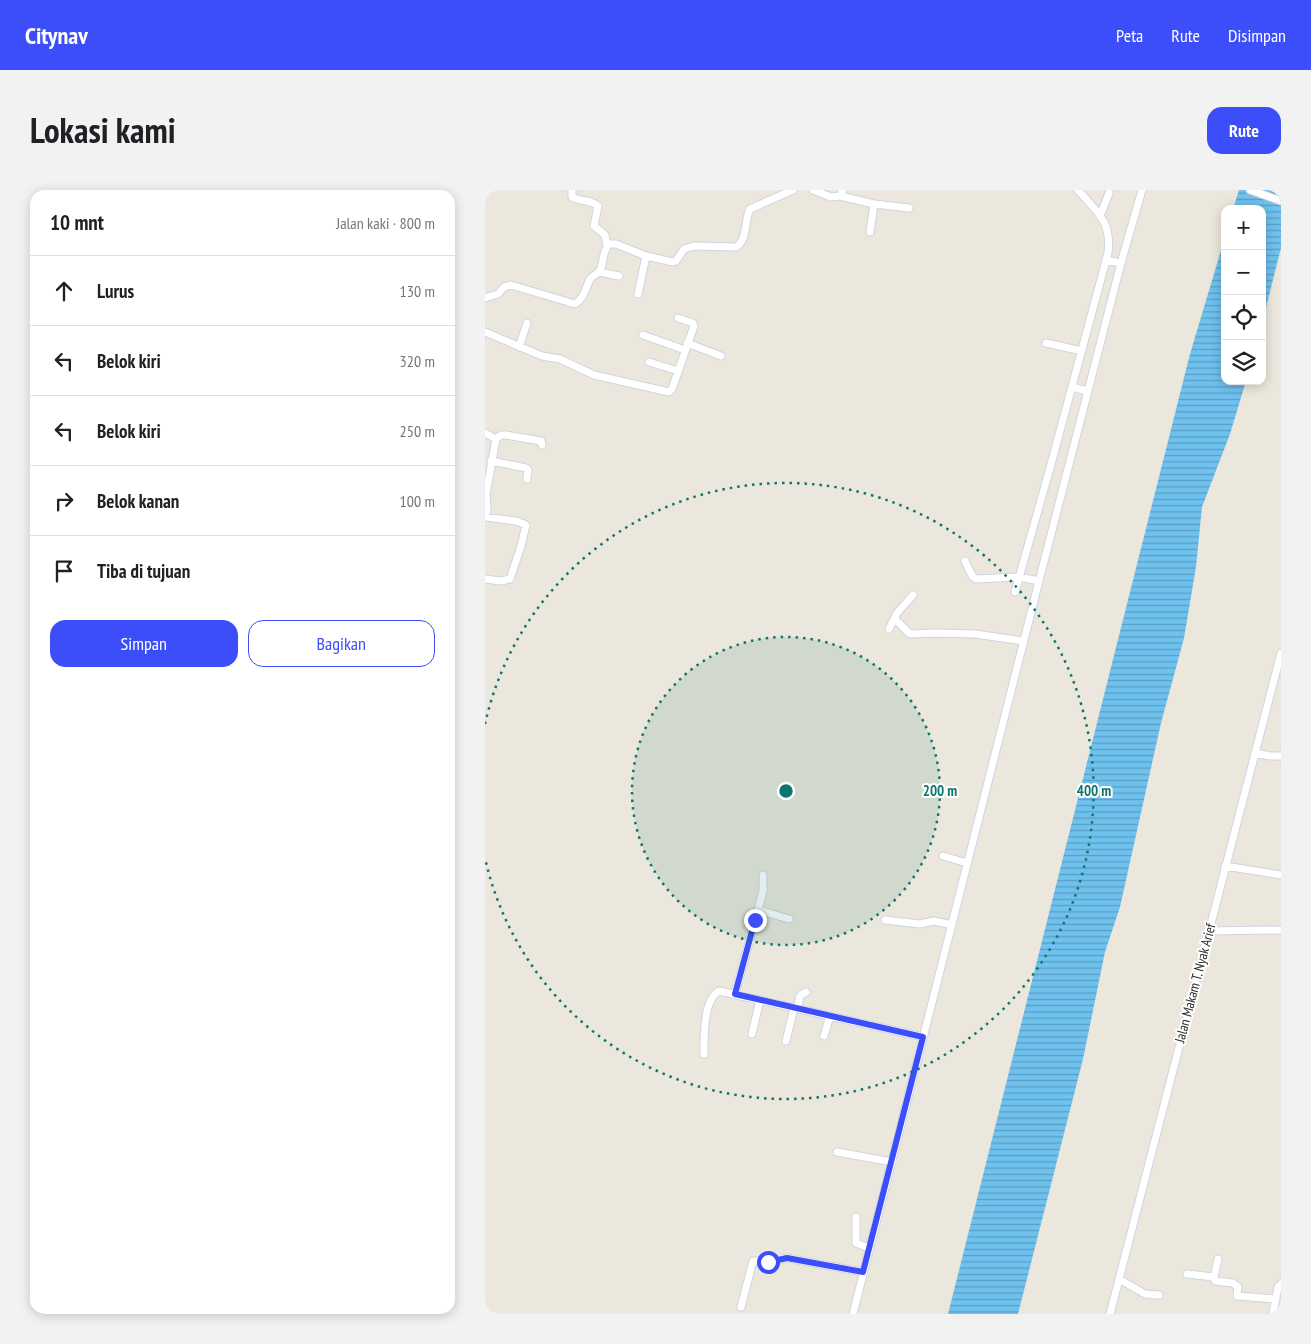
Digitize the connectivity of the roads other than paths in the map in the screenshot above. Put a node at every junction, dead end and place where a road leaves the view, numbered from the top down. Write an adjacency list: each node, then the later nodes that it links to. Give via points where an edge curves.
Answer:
1 (572, 190): 14 (street, via 572,197 576,200 594,202 598,206 594,226 605,235)
2 (793, 190): 15 (street, via 750,209 739,246 696,245 684,249 673,262)
3 (813, 190): 7 (street, via 831,197)
4 (1078, 190): 12 (street)
5 (1142, 190): 17 (street)
6 (1250, 190): 9 (street)
7 (841, 193): 10 (street)
8 (1109, 193): 12 (street)
9 (1281, 200)
10 (874, 204): 11 (street); 13 (street)
11 (909, 208)
12 (1100, 216): 16 (street, via 1109,233)
13 (870, 232)
14 (607, 246): 15 (street, via 616,244); 18 (street)
15 (646, 256): 20 (street)
16 (1106, 260): 17 (street); 29 (street)
17 (1121, 263): 34 (street)
18 (599, 272): 19 (street); 21 (street, via 575,304 511,285)
19 (619, 276)
20 (638, 294)
21 (485, 298)
22 (678, 318): 28 (street, via 694,324)
23 (527, 323): 27 (street)
24 (485, 332): 27 (street)
25 (643, 335): 28 (street)
26 (1046, 343): 29 (street)
27 (519, 346): 32 (street, via 542,356 560,359 594,375 669,392)
28 (686, 347): 30 (street); 32 (street)
29 (1082, 351): 33 (street)
30 (721, 356)
31 (649, 362): 32 (street)
32 (678, 371)
33 (1073, 387): 34 (street); 42 (street)
34 (1085, 390): 44 (street)
35 (485, 433): 36 (street)
36 (496, 439): 37 (street, via 506,435 541,441); 38 (street)
37 (542, 445)
38 (491, 461): 39 (street, via 526,468); 40 (street)
39 (527, 479)
40 (485, 517): 43 (street, via 516,521 526,526 510,579 504,582)
41 (965, 561): 42 (street, via 976,579)
42 (1020, 577): 44 (street); 45 (street)
43 (485, 579)
44 (1037, 581): 49 (street)
45 (1015, 592)
46 (913, 596): 47 (street, via 897,613)
47 (895, 620): 48 (street); 49 (street, via 910,634 975,634)
48 (889, 629)
49 (1023, 641): 54 (street)
50 (1281, 657): 51 (street, Jalan Makam T. Nyak Arief)
51 (1255, 753): 52 (street); 55 (street, Jalan Makam T. Nyak Arief)
52 (1281, 756)
53 (946, 857): 54 (street)
54 (967, 863): 61 (street)
55 (1225, 866): 57 (street); 63 (street, Jalan Makam T. Nyak Arief)
56 (763, 875): 58 (street, via 763,891)
57 (1281, 875)
58 (757, 910): 59 (street); 65 (street)
59 (789, 919)
60 (885, 920): 61 (street)
61 (949, 924): 71 (street)
62 (1281, 930): 63 (street)
63 (1208, 932): 82 (street, Jalan Makam T. Nyak Arief)
64 (806, 992): 67 (street, via 800,996)
65 (735, 994): 66 (street); 73 (street, via 715,993 705,1022)
66 (760, 1000): 67 (street); 69 (street)
67 (796, 1009): 68 (street); 72 (street)
68 (831, 1016): 70 (street); 71 (street)
69 (752, 1034)
70 (824, 1036)
71 (920, 1037): 75 (street)
72 (786, 1041)
73 (704, 1054)
74 (837, 1152): 75 (street)
75 (885, 1160): 77 (street)
76 (856, 1217): 77 (street, via 855,1240)
77 (863, 1246): 79 (street)
78 (1218, 1259): 81 (street)
79 (861, 1272): 86 (street, via 787,1258 753,1261); 87 (street)
80 (1187, 1274): 81 (street)
81 (1214, 1278): 85 (street, via 1215,1281 1233,1283 1238,1287 1237,1296)
82 (1119, 1279): 84 (street, via 1145,1294); 88 (street, Jalan Makam T. Nyak Arief)
83 (1281, 1284): 85 (street)
84 (1159, 1295)
85 (1276, 1299): 89 (street)
86 (741, 1307)
87 (853, 1314)
88 (1110, 1314)
89 (1275, 1314)

